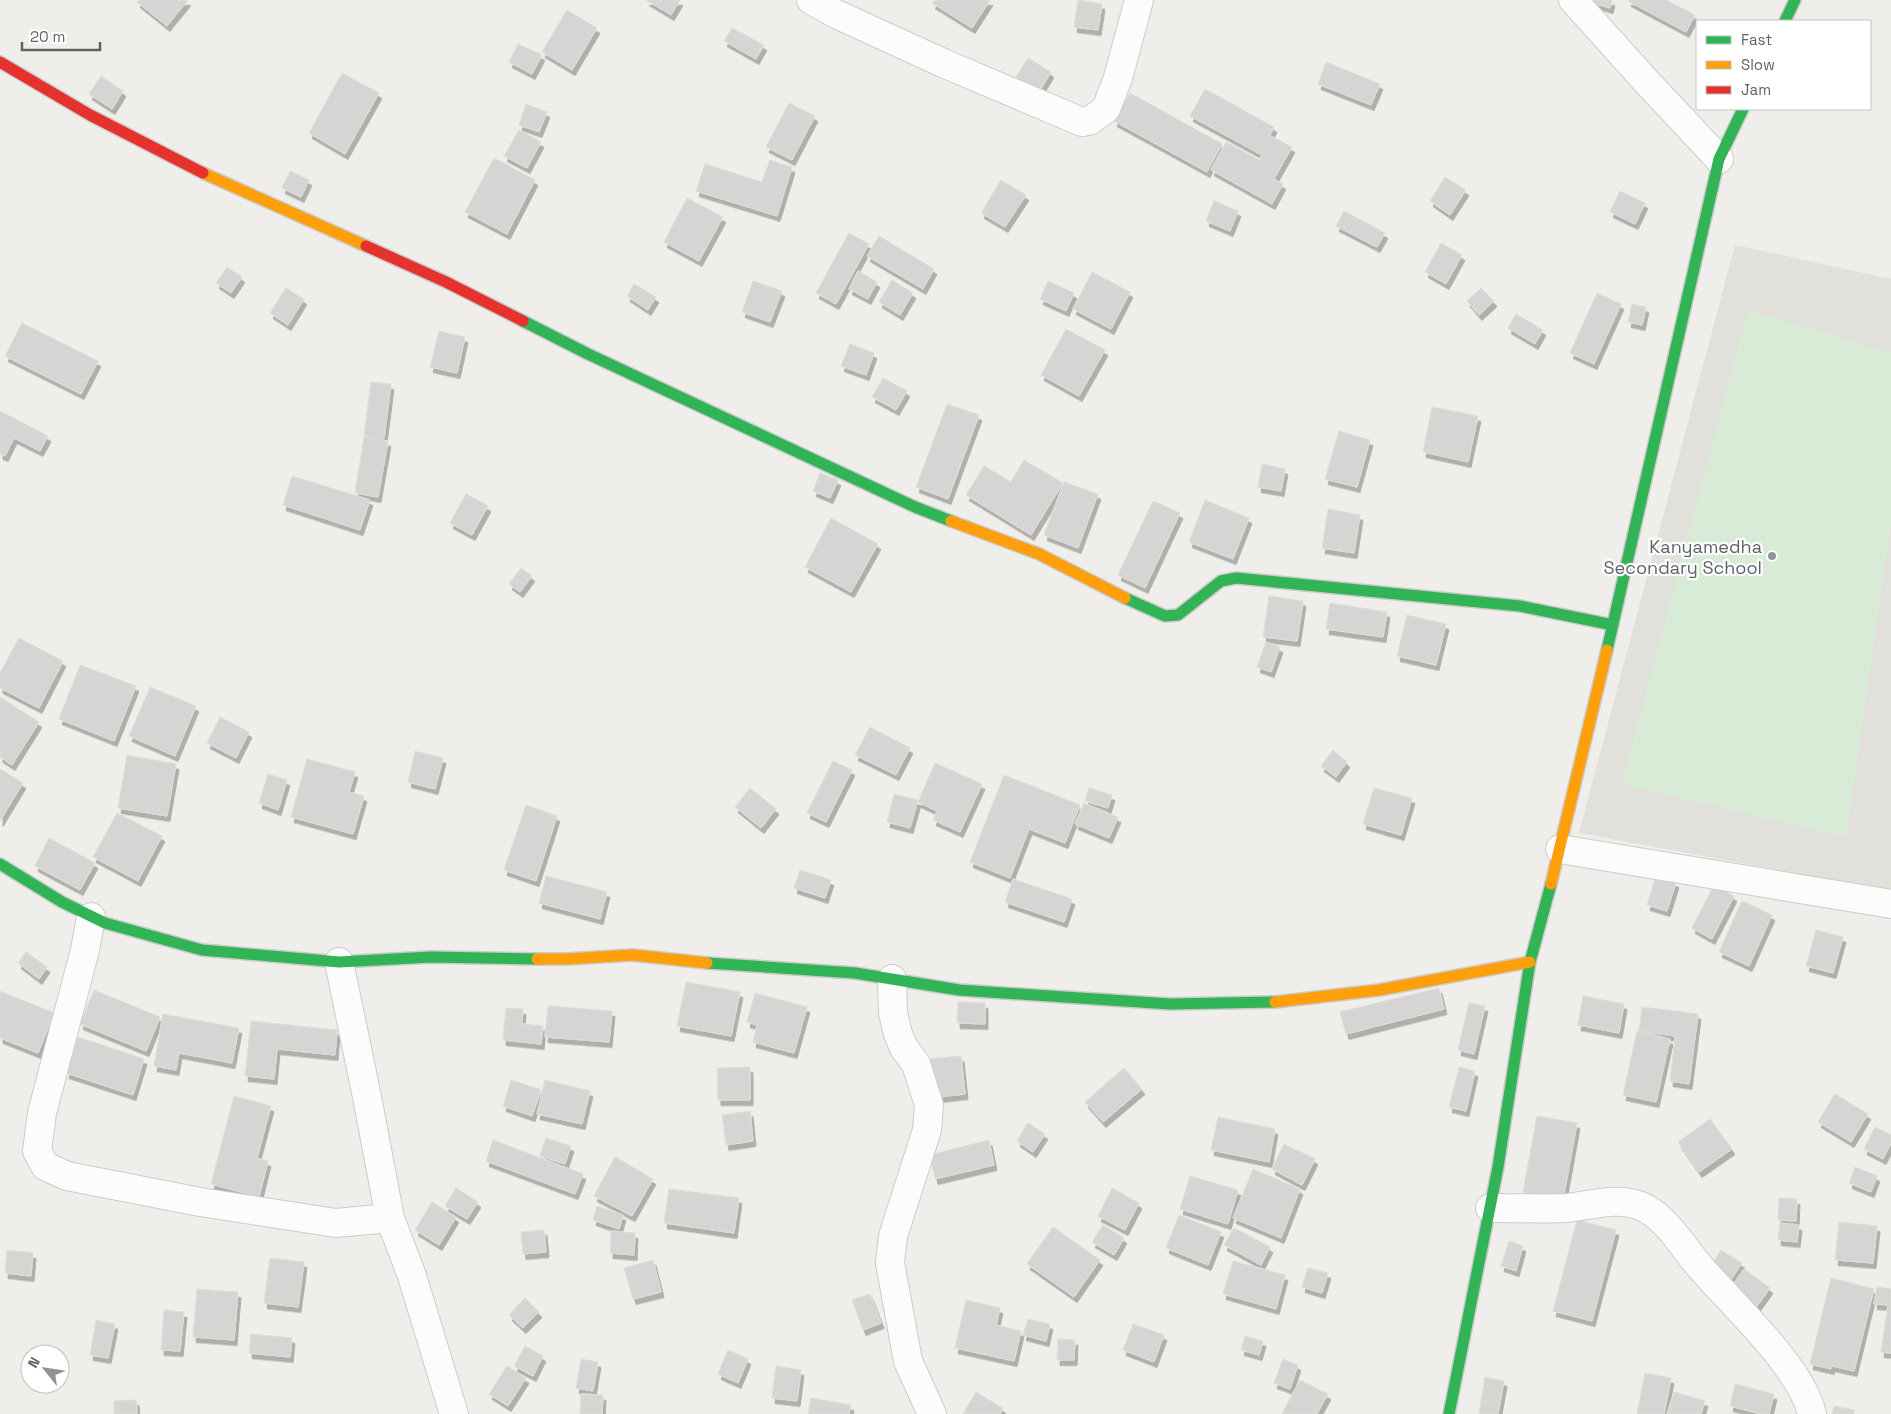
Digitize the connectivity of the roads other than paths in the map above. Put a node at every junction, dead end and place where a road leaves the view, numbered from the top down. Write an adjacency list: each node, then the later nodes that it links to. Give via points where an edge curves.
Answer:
1 (810, 0): 2 (street, via 943,64 1082,122 1091,120 1106,109 1118,78)
2 (1139, 0)
3 (1573, 0): 8 (street)
4 (1795, 0): 5 (street)
5 (1785, 20)
6 (0, 62): 9 (street, via 90,115 198,171 446,282 588,354 915,507 1039,554 1147,610 1165,616 1178,615 1221,581 1236,578 1520,606)
7 (1743, 110): 8 (street)
8 (1720, 159): 9 (street)
9 (1613, 625): 10 (street)
10 (1560, 850): 12 (street); 15 (street)
11 (0, 864): 13 (street)
12 (1891, 904)
13 (91, 917): 14 (street, via 202,950); 18 (street, via 42,1113 37,1150 45,1166 66,1176 209,1204 336,1222)
14 (339, 962): 16 (street, via 431,957 566,959 633,955 855,973); 18 (street)
15 (1530, 962): 16 (street, via 1379,990 1276,1002 1170,1004 959,990); 17 (street)
16 (892, 979): 20 (street, via 893,1014 898,1034 916,1064 929,1105 927,1130 893,1236 890,1263 908,1361)
17 (1490, 1208): 21 (street); 22 (street, via 1567,1208 1612,1202 1641,1206 1653,1213 1680,1238 1699,1266 1784,1362 1798,1380)
18 (390, 1218): 19 (street, via 412,1276)
19 (454, 1414)
20 (932, 1414)
21 (1449, 1414)
22 (1812, 1414)

